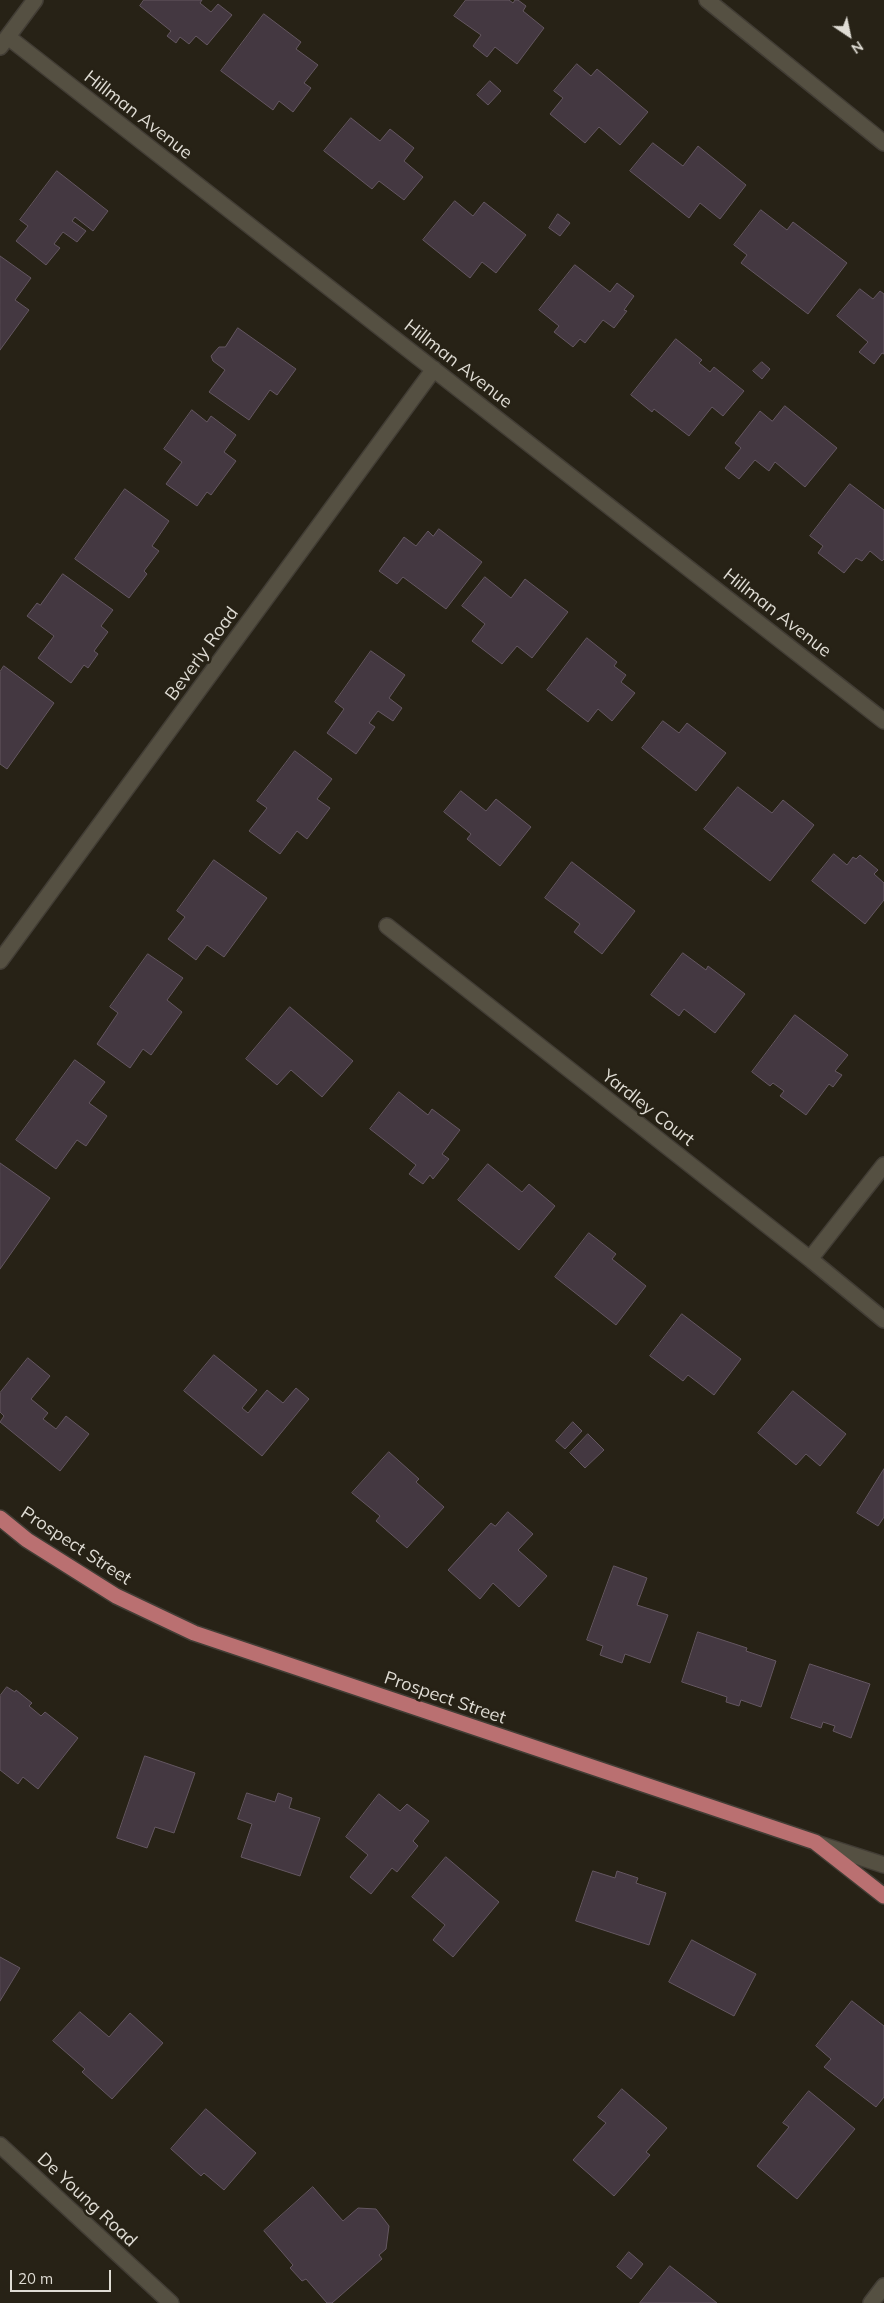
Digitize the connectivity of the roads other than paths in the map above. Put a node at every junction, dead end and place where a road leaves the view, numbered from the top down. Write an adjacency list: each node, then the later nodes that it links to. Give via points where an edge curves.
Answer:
1 (35, 0): 3 (street)
2 (708, 0): 4 (street)
3 (4, 42): 5 (street, Hillman Avenue)
4 (884, 144)
5 (434, 369): 6 (street, Hillman Avenue); 8 (street, Beverly Road)
6 (884, 721)
7 (388, 926): 10 (street, Yardley Court)
8 (0, 961)
9 (884, 1164): 10 (street)
10 (810, 1259): 11 (street, Yardley Court)
11 (884, 1320)
12 (0, 1518): 13 (main road, Prospect Street, via 28,1540 116,1596 194,1633)
13 (815, 1842): 14 (street); 15 (main road, Prospect Street)
14 (884, 1865)
15 (884, 1896)
16 (0, 2145): 18 (street, De Young Road)
17 (884, 2286): 19 (street)
18 (170, 2303)
19 (871, 2303)

